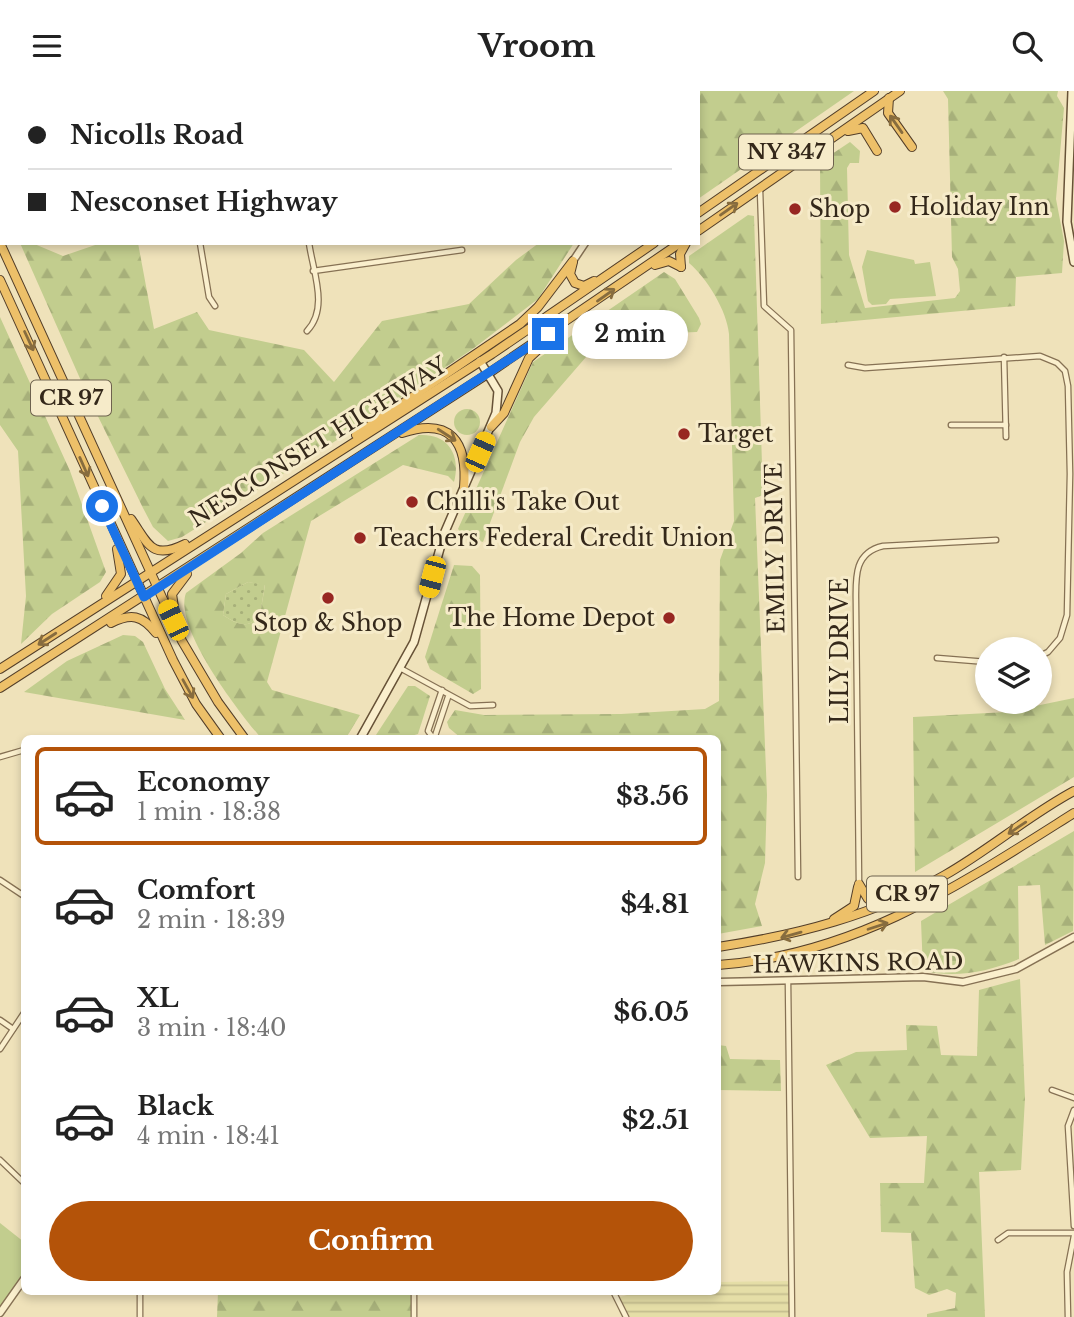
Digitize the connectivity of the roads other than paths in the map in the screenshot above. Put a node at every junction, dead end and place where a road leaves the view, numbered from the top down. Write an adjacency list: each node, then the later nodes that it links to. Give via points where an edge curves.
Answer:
1 (874, 91): 10 (highway, NY 347)
2 (900, 91): 4 (highway, NY 347)
3 (1072, 91): 8 (main road)
4 (889, 98): 5 (highway, NY 347); 6 (highway, one-way to 4, via 888,113)
5 (833, 138): 7 (highway, via 863,128); 9 (highway, NY 347)
6 (912, 147)
7 (877, 151)
8 (1071, 172): 21 (main road, via 1067,222)
9 (760, 188): 11 (highway, NY 347, one-way to 9); 74 (street, EMILY DRIVE, via 764,306 791,330)
10 (700, 212)
11 (700, 230)
12 (1, 245): 41 (highway, CR 97)
13 (200, 245): 26 (street, via 209,297)
14 (309, 245): 23 (street)
15 (583, 245): 20 (street)
16 (651, 245): 24 (highway, NESCONSET HIGHWAY)
17 (677, 245): 22 (highway, NESCONSET HIGHWAY)
18 (685, 245): 22 (highway, via 681,267 669,261)
19 (462, 250): 23 (street)
20 (573, 261): 24 (highway, via 570,274 578,285); 38 (highway, via 520,324)
21 (1074, 262)
22 (643, 269): 27 (highway, NESCONSET HIGHWAY, one-way to 22)
23 (313, 271): 28 (street, via 320,305 317,320)
24 (609, 274): 30 (highway, NESCONSET HIGHWAY)
25 (0, 279): 42 (highway, CR 97, one-way to 42)
26 (215, 306)
27 (568, 321): 32 (highway, NESCONSET HIGHWAY); 35 (highway, via 531,355 503,413)
28 (307, 331)
29 (1004, 357): 31 (street, via 865,368); 34 (street); 39 (street, via 1040,356 1065,371)
30 (480, 361): 32 (main road); 38 (highway, NESCONSET HIGHWAY)
31 (848, 365)
32 (489, 373): 35 (main road, via 499,394); 36 (highway, NESCONSET HIGHWAY)
33 (951, 425): 34 (street)
34 (1006, 425): 37 (street)
35 (491, 427): 40 (main road)
36 (389, 437): 40 (highway, one-way to 40, via 426,427 451,435 464,455); 45 (highway, NESCONSET HIGHWAY)
37 (1006, 437)
38 (320, 462): 43 (highway, NESCONSET HIGHWAY)
39 (1072, 474): 54 (street, via 1067,615)
40 (464, 488): 57 (main road, via 444,534 417,633)
41 (118, 502): 43 (highway, via 145,542 159,550 174,549); 46 (highway, CR 97)
42 (110, 522): 47 (highway, CR 97); 50 (highway, via 121,574 116,586)
43 (228, 522): 46 (highway, NESCONSET HIGHWAY)
44 (996, 540): 76 (street, LILY DRIVE, via 883,546 867,552 859,564)
45 (203, 558): 48 (highway, NESCONSET HIGHWAY); 52 (highway, via 178,581 172,594)
46 (151, 571): 47 (highway, NESCONSET HIGHWAY); 48 (highway, CR 97)
47 (136, 580): 49 (highway, CR 97); 50 (highway, NESCONSET HIGHWAY)
48 (158, 587): 49 (highway, NESCONSET HIGHWAY); 52 (highway, CR 97)
49 (144, 597): 51 (highway, NESCONSET HIGHWAY); 53 (highway, CR 97)
50 (93, 608): 58 (highway, NESCONSET HIGHWAY, one-way to 58)
51 (79, 637): 53 (highway, via 130,616 147,622); 59 (highway, NESCONSET HIGHWAY)
52 (183, 641): 66 (highway, CR 97)
53 (165, 643): 65 (highway, CR 97, one-way to 65)
54 (1052, 647)
55 (937, 658): 56 (street)
56 (975, 661)
57 (400, 668): 60 (street); 67 (main road)
58 (0, 669)
59 (0, 688)
60 (442, 690): 61 (street); 63 (street)
61 (448, 696): 62 (street, via 470,706); 64 (street)
62 (493, 705)
63 (429, 724): 64 (street); 68 (street)
64 (438, 726): 69 (street)
65 (218, 735)
66 (242, 735)
67 (362, 735)
68 (431, 735)
69 (435, 735)
70 (21, 751): 71 (street)
71 (0, 757)
72 (1074, 789): 78 (highway, CR 97, one-way to 78, via 946,875)
73 (1072, 815): 82 (highway, CR 97, one-way to 73, via 812,947 895,920)
74 (798, 877)
75 (0, 880): 77 (street)
76 (859, 884): 78 (highway, via 871,900); 79 (highway, via 854,906)
77 (21, 894)
78 (907, 894): 79 (highway, CR 97)
79 (827, 923): 81 (highway, CR 97, one-way to 81, via 783,937)
80 (1074, 937): 83 (street, HAWKINS ROAD, via 1016,969 963,982 923,977)
81 (721, 947)
82 (721, 964)
83 (788, 981): 84 (street, HAWKINS ROAD); 105 (street)
84 (721, 982)
85 (21, 1017): 87 (street)
86 (0, 1020): 87 (street)
87 (13, 1029): 88 (street)
88 (0, 1049)
89 (1052, 1090): 90 (street)
90 (1074, 1098)
91 (1074, 1110): 94 (street, via 1068,1126)
92 (0, 1160): 93 (street)
93 (21, 1178)
94 (1074, 1226)
95 (1074, 1235): 96 (street, via 1008,1233); 106 (street, via 1067,1272)
96 (998, 1240)
97 (21, 1283): 101 (street)
98 (140, 1295): 102 (street)
99 (414, 1295): 103 (street)
100 (615, 1295): 104 (street)
101 (0, 1313)
102 (140, 1317)
103 (414, 1317)
104 (626, 1317)
105 (792, 1317)
106 (1068, 1317)

